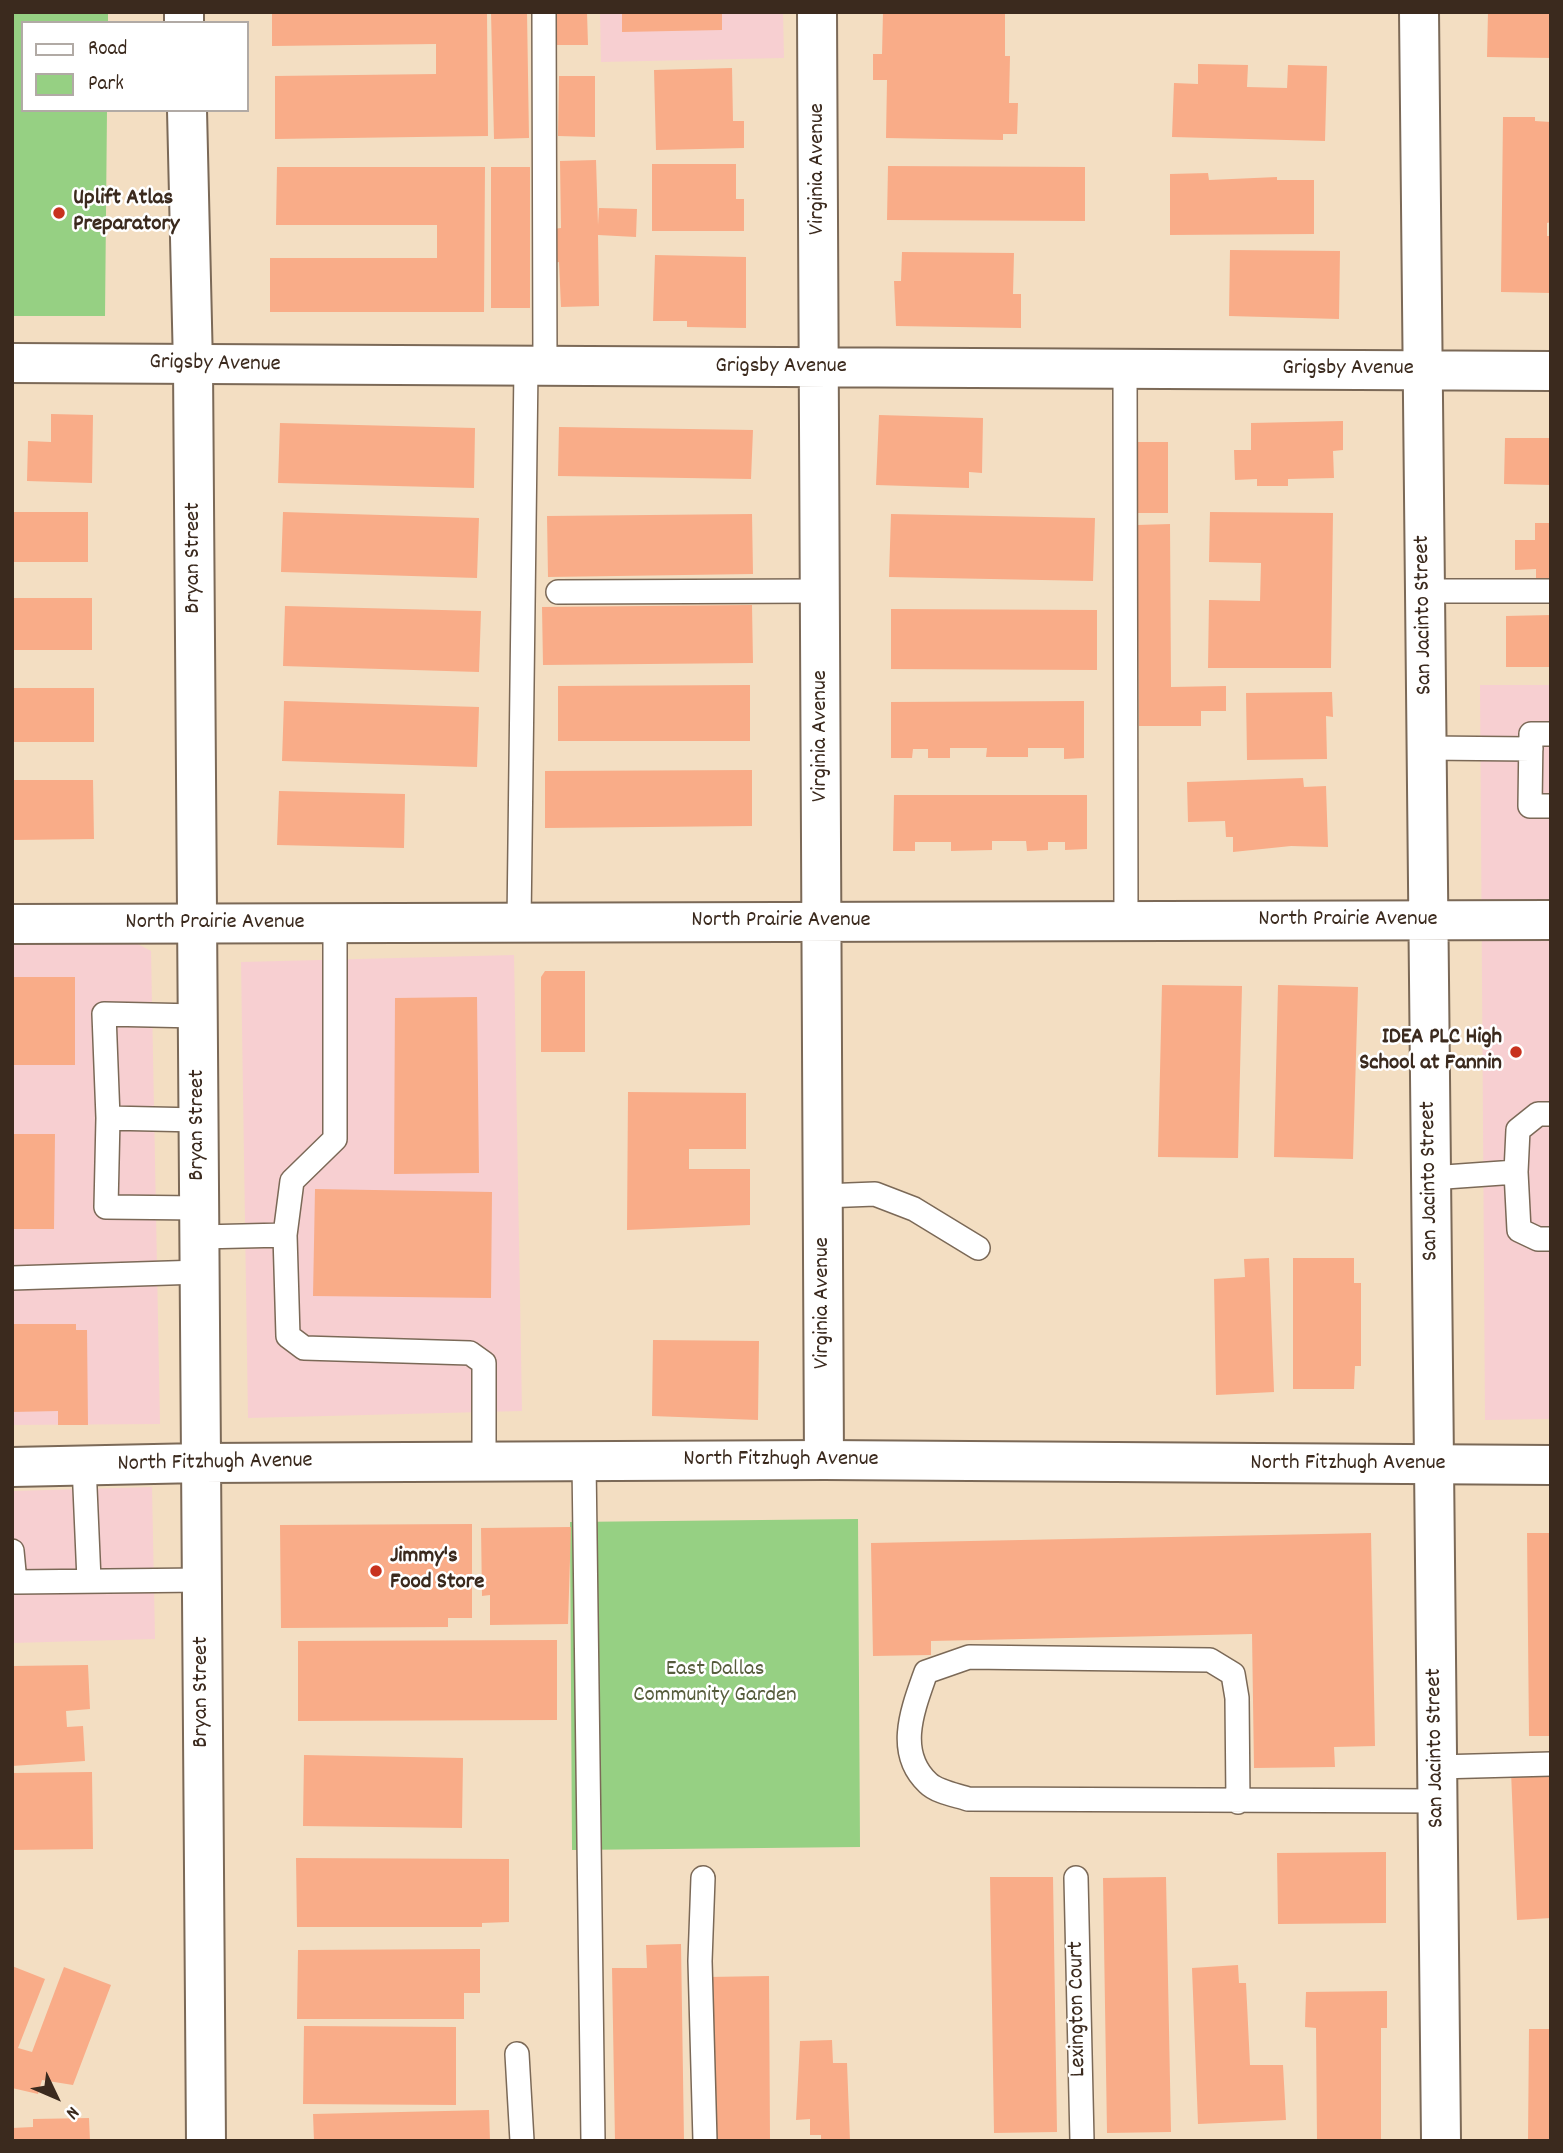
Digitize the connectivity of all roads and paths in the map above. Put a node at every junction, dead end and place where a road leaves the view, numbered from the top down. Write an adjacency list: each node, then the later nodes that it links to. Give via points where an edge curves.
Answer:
1 (544, 12): 7 (lane)
2 (817, 12): 8 (street, Virginia Avenue)
3 (1419, 12): 10 (street, San Jacinto Street)
4 (187, 112): 6 (street, Bryan Street)
5 (12, 363): 6 (street, Grigsby Avenue)
6 (193, 366): 7 (street, Grigsby Avenue); 24 (street, Bryan Street)
7 (536, 367): 8 (street, Grigsby Avenue); 26 (lane)
8 (820, 368): 9 (street, Grigsby Avenue); 13 (street, Virginia Avenue)
9 (1125, 369): 10 (street, Grigsby Avenue); 21 (lane)
10 (1422, 370): 11 (street, Grigsby Avenue); 15 (street, San Jacinto Street)
11 (1551, 371)
12 (1551, 590): 15 (lane)
13 (821, 591): 14 (lane); 23 (street, Virginia Avenue)
14 (558, 592)
15 (1425, 592): 17 (street, San Jacinto Street)
16 (1551, 734): 18 (lane, via 1531,734)
17 (1426, 748): 18 (lane); 22 (street, San Jacinto Street)
18 (1531, 749): 19 (lane, via 1530,806)
19 (1551, 806)
20 (1551, 920): 22 (street, North Prairie Avenue)
21 (1126, 921): 22 (street, North Prairie Avenue); 23 (street, North Prairie Avenue)
22 (1428, 921): 33 (street, San Jacinto Street)
23 (822, 922): 26 (street, North Prairie Avenue); 34 (street, Virginia Avenue)
24 (197, 923): 25 (street, North Prairie Avenue); 27 (street, North Prairie Avenue); 28 (street, Bryan Street)
25 (335, 923): 26 (street, North Prairie Avenue); 35 (lane, via 335,1139 292,1181)
26 (519, 923)
27 (12, 924)
28 (198, 1016): 30 (lane, via 104,1014); 31 (street, Bryan Street)
29 (1551, 1114): 32 (lane, via 1538,1114 1518,1130)
30 (108, 1118): 31 (lane); 36 (lane, via 106,1207)
31 (198, 1120): 36 (street, Bryan Street)
32 (1516, 1172): 33 (lane); 37 (lane, via 1519,1230 1538,1239)
33 (1431, 1178): 46 (street, San Jacinto Street)
34 (823, 1196): 38 (lane, via 875,1194 914,1209); 40 (street, Virginia Avenue)
35 (285, 1235): 36 (lane); 41 (lane, via 288,1336 304,1348 470,1353 484,1363)
36 (200, 1239): 39 (lane); 43 (street, Bryan Street)
37 (1551, 1239)
38 (978, 1248)
39 (12, 1278)
40 (824, 1460): 42 (street, North Fitzhugh Avenue); 46 (street, North Fitzhugh Avenue)
41 (484, 1461): 42 (street, North Fitzhugh Avenue); 43 (street, North Fitzhugh Avenue)
42 (584, 1462): 59 (lane)
43 (201, 1463): 44 (street, North Fitzhugh Avenue); 50 (street, Bryan Street)
44 (84, 1465): 47 (street, North Fitzhugh Avenue); 49 (lane)
45 (1551, 1465): 46 (street, North Fitzhugh Avenue)
46 (1434, 1466): 52 (street, San Jacinto Street)
47 (12, 1467)
48 (12, 1551): 49 (lane, via 15,1582)
49 (89, 1580): 50 (lane)
50 (202, 1580): 57 (street, Bryan Street)
51 (1551, 1765): 52 (lane)
52 (1437, 1784): 53 (lane); 62 (street, San Jacinto Street)
53 (1238, 1802): 53 (lane, via 968,1799 929,1785 910,1760 909,1717 926,1672 969,1657 1210,1660 1233,1674)
54 (704, 1878): 60 (lane)
55 (1076, 1878): 61 (lane, Lexington Court)
56 (517, 2054): 58 (lane)
57 (206, 2141)
58 (522, 2141)
59 (593, 2141)
60 (705, 2141)
61 (1082, 2141)
62 (1441, 2141)

